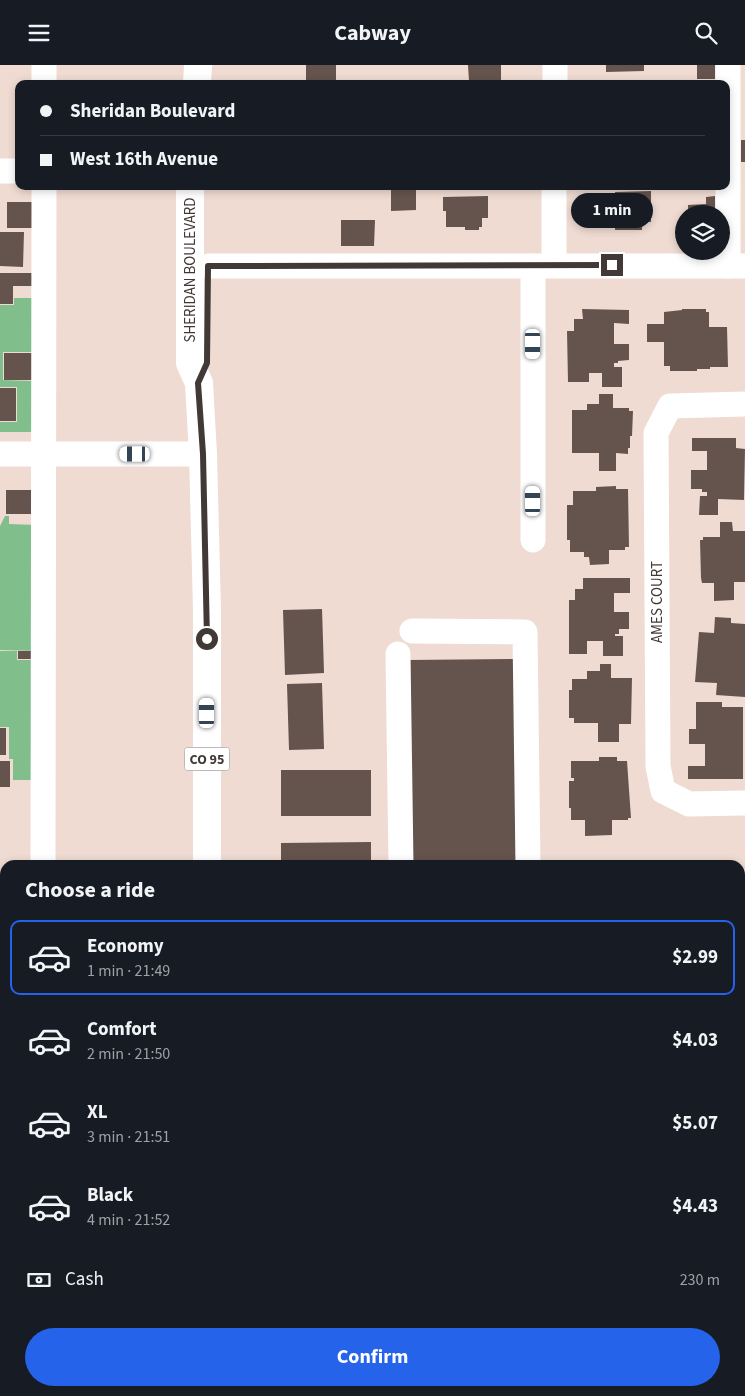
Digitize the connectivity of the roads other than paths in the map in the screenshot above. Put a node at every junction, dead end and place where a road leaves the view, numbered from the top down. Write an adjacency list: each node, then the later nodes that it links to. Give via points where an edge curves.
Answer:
1 (44, 65): 5 (street)
2 (198, 65): 6 (main road)
3 (554, 65): 7 (street)
4 (728, 65): 8 (street)
5 (44, 80)
6 (197, 80)
7 (554, 80)
8 (729, 80)
9 (730, 110): 18 (street)
10 (0, 171): 11 (street)
11 (15, 171)
12 (44, 190): 22 (street)
13 (190, 190): 19 (main road, SHERIDAN BOULEVARD / CO 95, via 190,363)
14 (208, 190): 16 (main road, SHERIDAN BOULEVARD / CO 95)
15 (553, 190): 17 (street)
16 (208, 266): 17 (street); 19 (main road, SHERIDAN BOULEVARD / CO 95, via 207,363)
17 (543, 266): 18 (street); 24 (street)
18 (737, 266)
19 (198, 383): 23 (main road, SHERIDAN BOULEVARD / CO 95)
20 (745, 404): 27 (street, AMES COURT, via 670,406 656,433 658,766 663,791 689,804)
21 (0, 454): 22 (street)
22 (44, 454): 23 (street); 28 (street)
23 (203, 454): 29 (main road, SHERIDAN BOULEVARD / CO 95)
24 (533, 540)
25 (412, 631): 31 (street, via 526,632)
26 (398, 654): 30 (street)
27 (745, 803)
28 (43, 860)
29 (207, 860)
30 (401, 860)
31 (528, 860)

